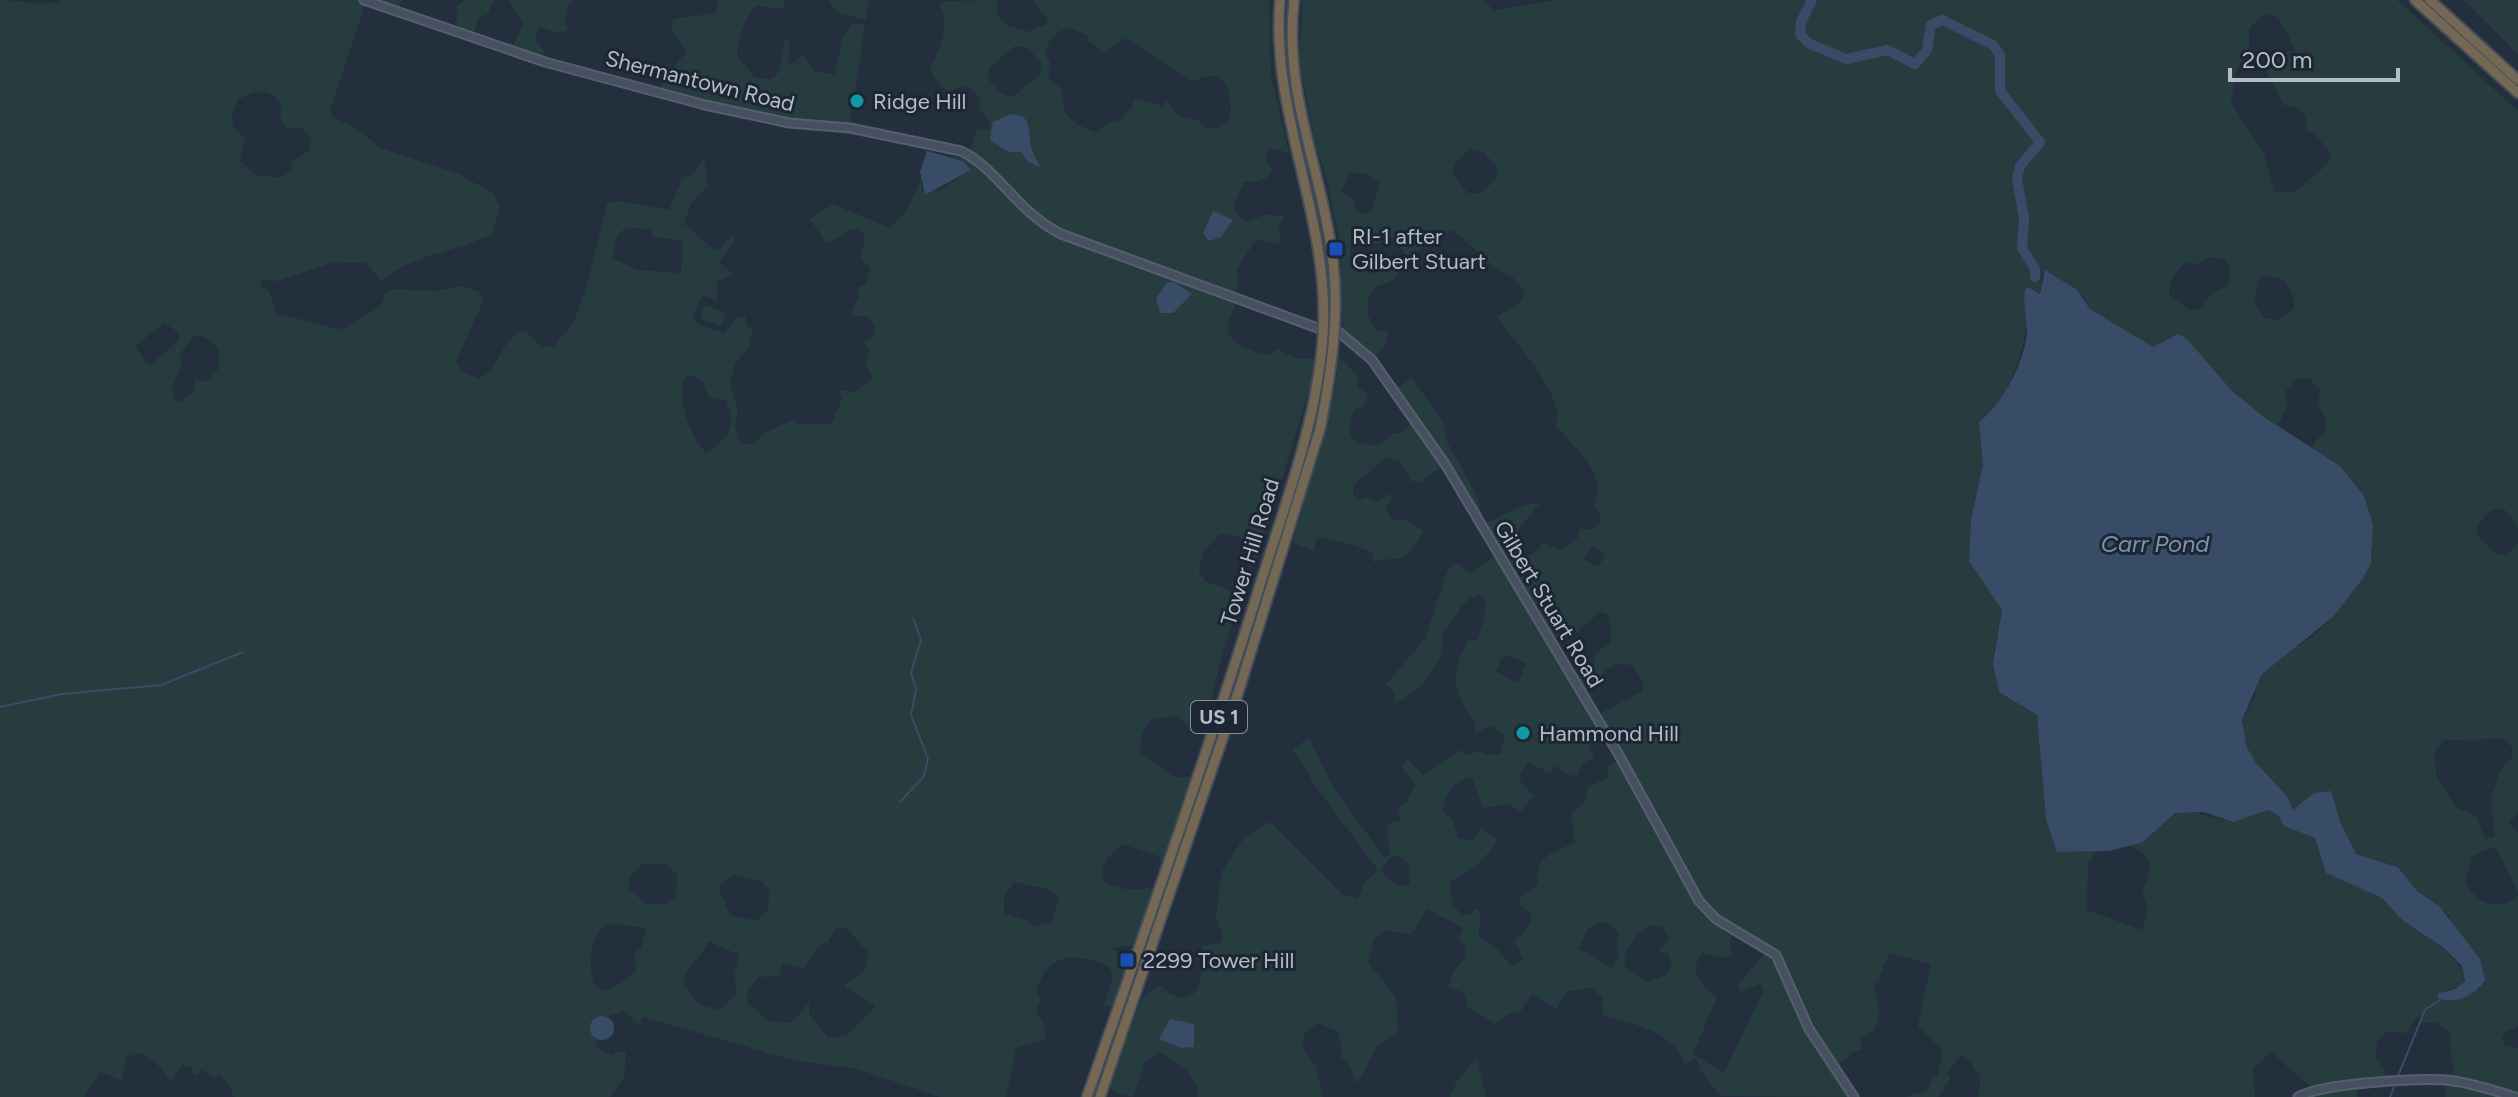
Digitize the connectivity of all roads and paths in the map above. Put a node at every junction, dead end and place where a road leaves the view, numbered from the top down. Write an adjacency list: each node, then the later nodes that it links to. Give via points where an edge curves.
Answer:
1 (364, 0): 8 (street, Shermantown Road, via 545,62 705,105 961,151 975,157 1035,220 1061,234)
2 (1280, 0): 8 (highway, Tower Hill Road / US 1, via 1281,80 1317,240)
3 (1294, 0): 8 (highway, Tower Hill Road / US 1, via 1294,86 1331,245)
4 (2415, 0): 7 (highway)
5 (2430, 0): 6 (highway)
6 (2518, 80)
7 (2518, 93)
8 (1329, 329): 9 (highway, Tower Hill Road / US 1, via 1310,420); 10 (highway, Tower Hill Road / US 1, via 1332,362 1320,429); 13 (street, Gilbert Stuart Road, via 1372,360 1445,464 1619,755 1699,901 1716,919 1776,955 1809,1029)
9 (1249, 618): 10 (highway, via 1252,624); 11 (highway, Tower Hill Road / US 1, via 1209,749)
10 (1203, 799): 12 (highway, Tower Hill Road / US 1)
11 (1087, 1097)
12 (1100, 1097)
13 (1854, 1097)
14 (2298, 1097): 15 (street, via 2316,1089 2431,1079)
15 (2515, 1097)

